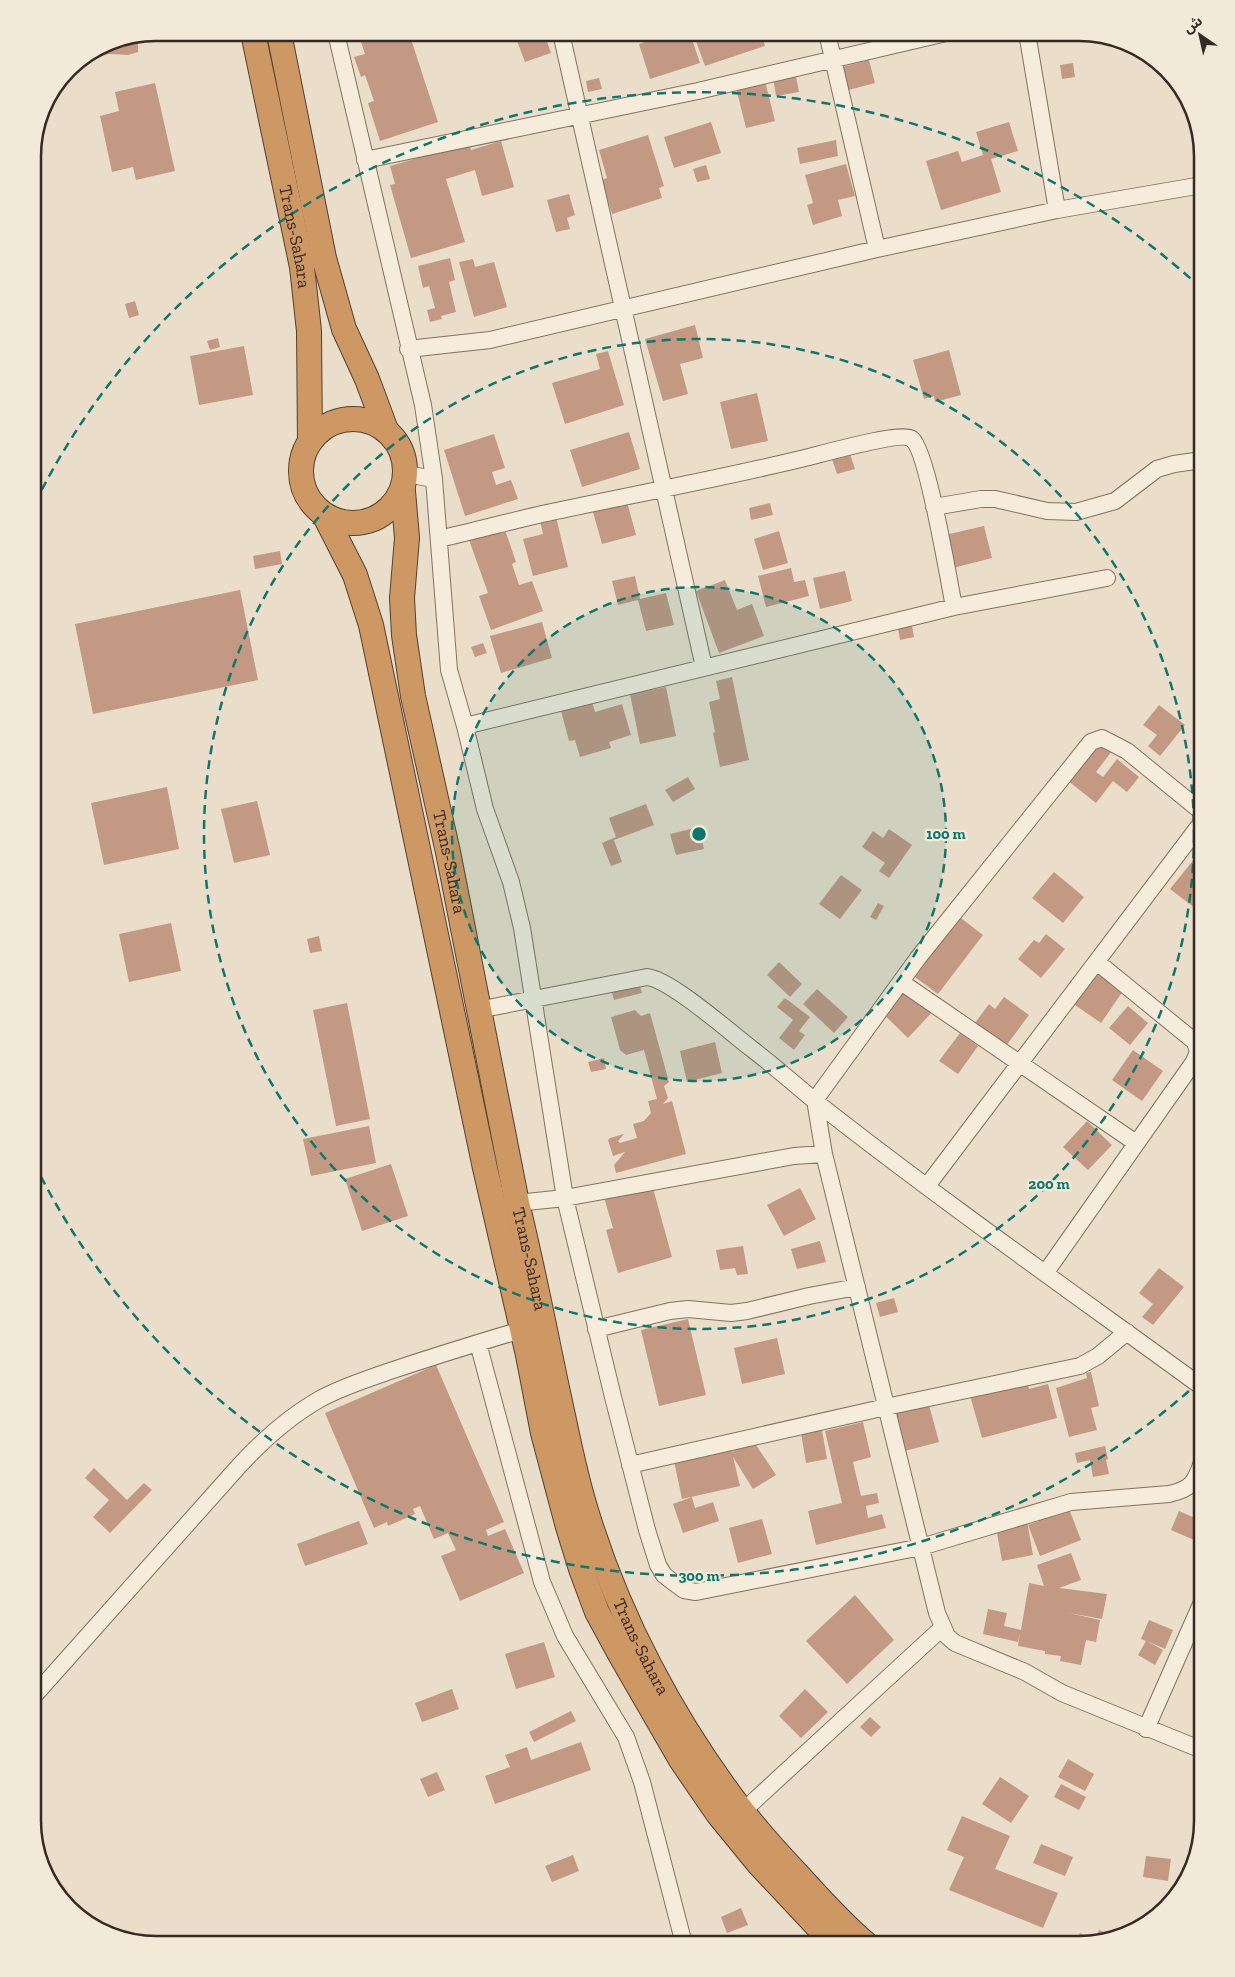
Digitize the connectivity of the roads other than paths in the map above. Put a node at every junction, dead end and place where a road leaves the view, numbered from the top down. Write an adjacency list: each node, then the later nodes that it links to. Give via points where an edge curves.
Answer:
1 (255, 41): 17 (highway, Trans-Sahara, via 302,267 309,331)
2 (281, 41): 16 (highway, Trans-Sahara, via 324,258 344,329)
3 (338, 41): 10 (street)
4 (563, 41): 9 (street)
5 (829, 41): 8 (street)
6 (912, 41): 8 (street)
7 (1028, 41): 12 (street)
8 (834, 59): 9 (street); 13 (street)
9 (580, 115): 10 (street); 14 (street)
10 (365, 160): 15 (street)
11 (1194, 186): 12 (street)
12 (1057, 210): 13 (street)
13 (877, 249): 14 (street)
14 (622, 308): 15 (street, via 490,340); 21 (street)
15 (408, 349): 19 (street, via 423,405)
16 (386, 430): 17 (highway, via 366,420 347,419 330,424); 20 (highway, via 396,439 404,455)
17 (310, 442): 23 (highway, via 300,468 303,488 311,504)
18 (1194, 461): 22 (street, via 1157,470 1115,502 1076,512 1047,511 995,499)
19 (434, 479): 20 (street); 24 (street)
20 (404, 483): 23 (highway, via 392,507 378,518 360,524 342,523); 34 (highway, Trans-Sahara, via 407,538 402,598 404,636)
21 (664, 489): 22 (street, via 856,445 906,437 917,445); 24 (street); 27 (street)
22 (934, 507): 26 (street)
23 (325, 516): 46 (highway, Trans-Sahara, via 355,574 371,625)
24 (439, 539): 28 (street, via 449,670)
25 (1107, 578): 26 (street)
26 (954, 607): 27 (street)
27 (704, 667): 28 (street)
28 (465, 726): 33 (street, via 485,809 522,928)
29 (1194, 805): 32 (street, via 1127,751 1102,738 1091,742)
30 (1194, 833): 31 (street)
31 (1097, 962): 35 (street); 37 (street)
32 (901, 982): 37 (street); 38 (street)
33 (533, 1000): 34 (street); 38 (street, via 655,977 714,1019); 42 (street)
34 (478, 1010): 43 (highway, Trans-Sahara)
35 (1194, 1041)
36 (1194, 1061): 39 (street)
37 (1019, 1063): 39 (street); 41 (street)
38 (815, 1100): 40 (street); 41 (street)
39 (1136, 1144): 44 (street)
40 (824, 1154): 42 (street, via 794,1156); 45 (street)
41 (928, 1186): 44 (street)
42 (565, 1198): 43 (street); 47 (street)
43 (517, 1203): 60 (highway, Trans-Sahara, via 566,1436 595,1539 620,1604 669,1700)
44 (1046, 1272): 48 (street)
45 (857, 1287): 47 (street, via 747,1311 670,1311); 51 (street)
46 (522, 1330): 49 (street); 62 (highway, Trans-Sahara, via 568,1527 597,1612 680,1760 718,1814 758,1863)
47 (596, 1330): 52 (street)
48 (1127, 1332): 50 (street); 51 (street, via 1080,1366)
49 (478, 1343): 57 (street, via 343,1388 290,1420 253,1451); 61 (street, via 542,1582 565,1636 626,1737 642,1782)
50 (1194, 1381)
51 (886, 1407): 52 (street); 54 (street)
52 (630, 1465): 54 (street, via 658,1565 664,1575 684,1590 696,1592)
53 (1194, 1480): 54 (street, via 1184,1491 1070,1502)
54 (921, 1547): 56 (street)
55 (1194, 1620): 58 (street)
56 (942, 1628): 58 (street, via 955,1643 1010,1665 1062,1693); 60 (street)
57 (41, 1687)
58 (1146, 1729): 59 (street)
59 (1194, 1747)
60 (742, 1812): 63 (highway, Trans-Sahara)
61 (682, 1936)
62 (826, 1936)
63 (857, 1936)

